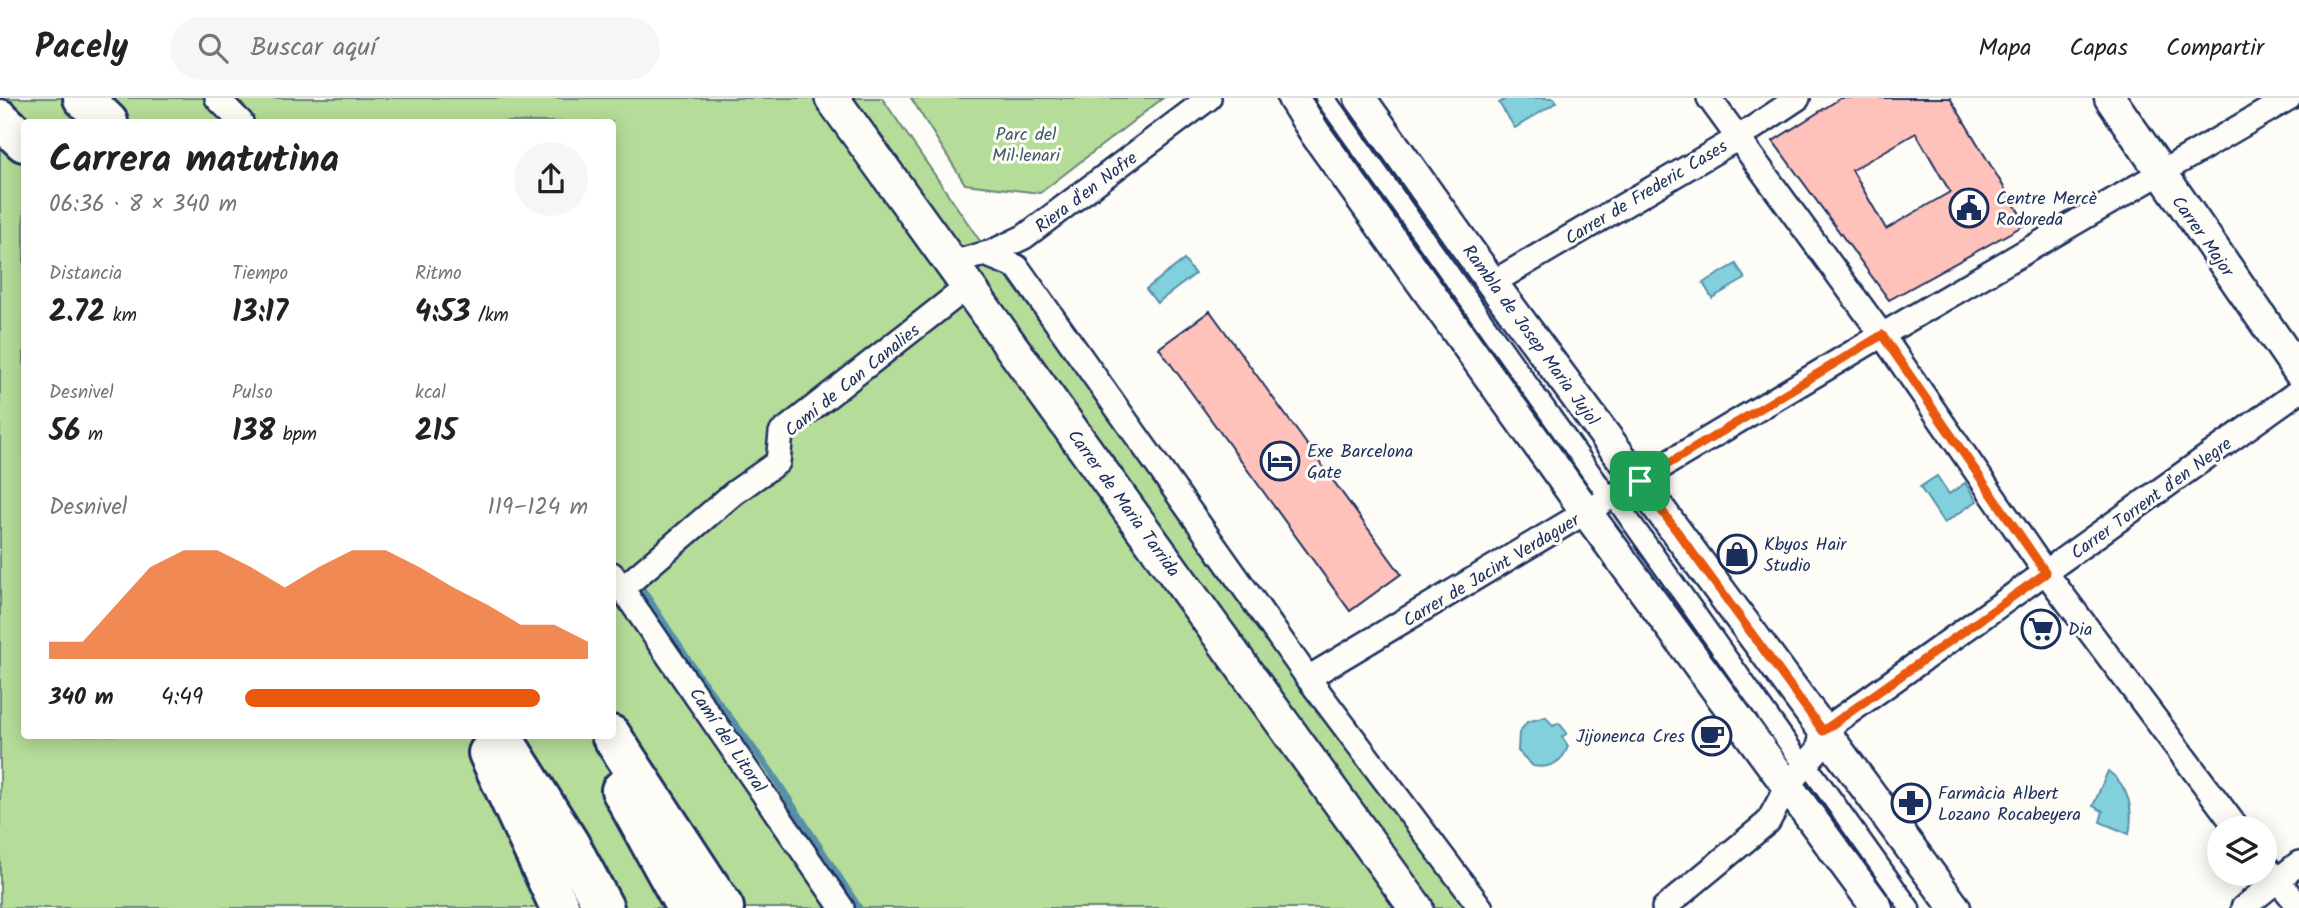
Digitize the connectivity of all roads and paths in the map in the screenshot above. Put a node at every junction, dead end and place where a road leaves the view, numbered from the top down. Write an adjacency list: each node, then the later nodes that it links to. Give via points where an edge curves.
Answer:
1 (83, 98): 13 (highway)
2 (217, 98): 14 (street)
3 (832, 98): 21 (main road, Carrer de Maria Tarrida)
4 (1209, 98): 18 (street, Riera d'en Nofre)
5 (1293, 98): 27 (street, Rambla de Josep Maria Jujol)
6 (1325, 98): 27 (street, Rambla de Josep Maria Jujol)
7 (1360, 98): 22 (street, Rambla de Josep Maria Jujol)
8 (1709, 98): 15 (street)
9 (1798, 98): 15 (street, Carrer de Frederic Cases)
10 (2110, 98): 17 (street, Carrer Major)
11 (2289, 98): 17 (street, Carrer de Jacint Verdaguer)
12 (0, 119): 16 (highway)
13 (105, 119)
14 (238, 119)
15 (1738, 138): 22 (street, Carrer de Frederic Cases); 23 (street)
16 (21, 139)
17 (2160, 174): 23 (street, Carrer de Jacint Verdaguer); 24 (street, Carrer Major)
18 (1024, 237): 19 (street, Riera d'en Nofre); 20 (street)
19 (985, 254): 20 (street); 21 (street, Riera d'en Nofre)
20 (1017, 267): 31 (street)
21 (959, 275): 30 (street, Camí de Can Canalies, via 781,433 778,462); 49 (main road, Carrer de Maria Tarrida)
22 (1492, 284): 26 (street, Rambla de Josep Maria Jujol)
23 (1882, 335): 26 (street, Carrer de Jacint Verdaguer); 29 (street)
24 (2299, 372)
25 (2299, 391): 29 (street, Carrer Torrent d'en Negre)
26 (1640, 481): 27 (street, Carrer de Jacint Verdaguer); 32 (street, Rambla de Josep Maria Jujol)
27 (1596, 502): 31 (street, Carrer de Jacint Verdaguer); 37 (street, Rambla de Josep Maria Jujol)
28 (1620, 506): 37 (street, Rambla de Josep Maria Jujol)
29 (2046, 573): 32 (street, Carrer Torrent d'en Negre); 38 (street)
30 (618, 581): 48 (street, Camí del Litoral)
31 (1308, 678): 50 (street)
32 (1823, 731): 37 (street, Carrer Torrent d'en Negre, via 1818,750); 54 (street, Rambla de Josep Maria Jujol)
33 (482, 739): 44 (highway)
34 (504, 739): 45 (highway)
35 (591, 739): 46 (highway)
36 (614, 739): 47 (highway)
37 (1801, 773): 51 (street, Carrer Torrent d'en Negre, via 1768,822); 52 (street, Rambla de Josep Maria Jujol); 53 (street, Rambla de Josep Maria Jujol)
38 (2228, 816)
39 (2299, 863): 40 (street)
40 (2277, 870)
41 (2277, 879): 43 (street)
42 (2260, 886): 55 (street)
43 (2299, 906)
44 (560, 908)
45 (604, 908)
46 (686, 908)
47 (724, 908)
48 (842, 908)
49 (1416, 908)
50 (1481, 908)
51 (1664, 908)
52 (1877, 908)
53 (1910, 908)
54 (1955, 908)
55 (2243, 908)

